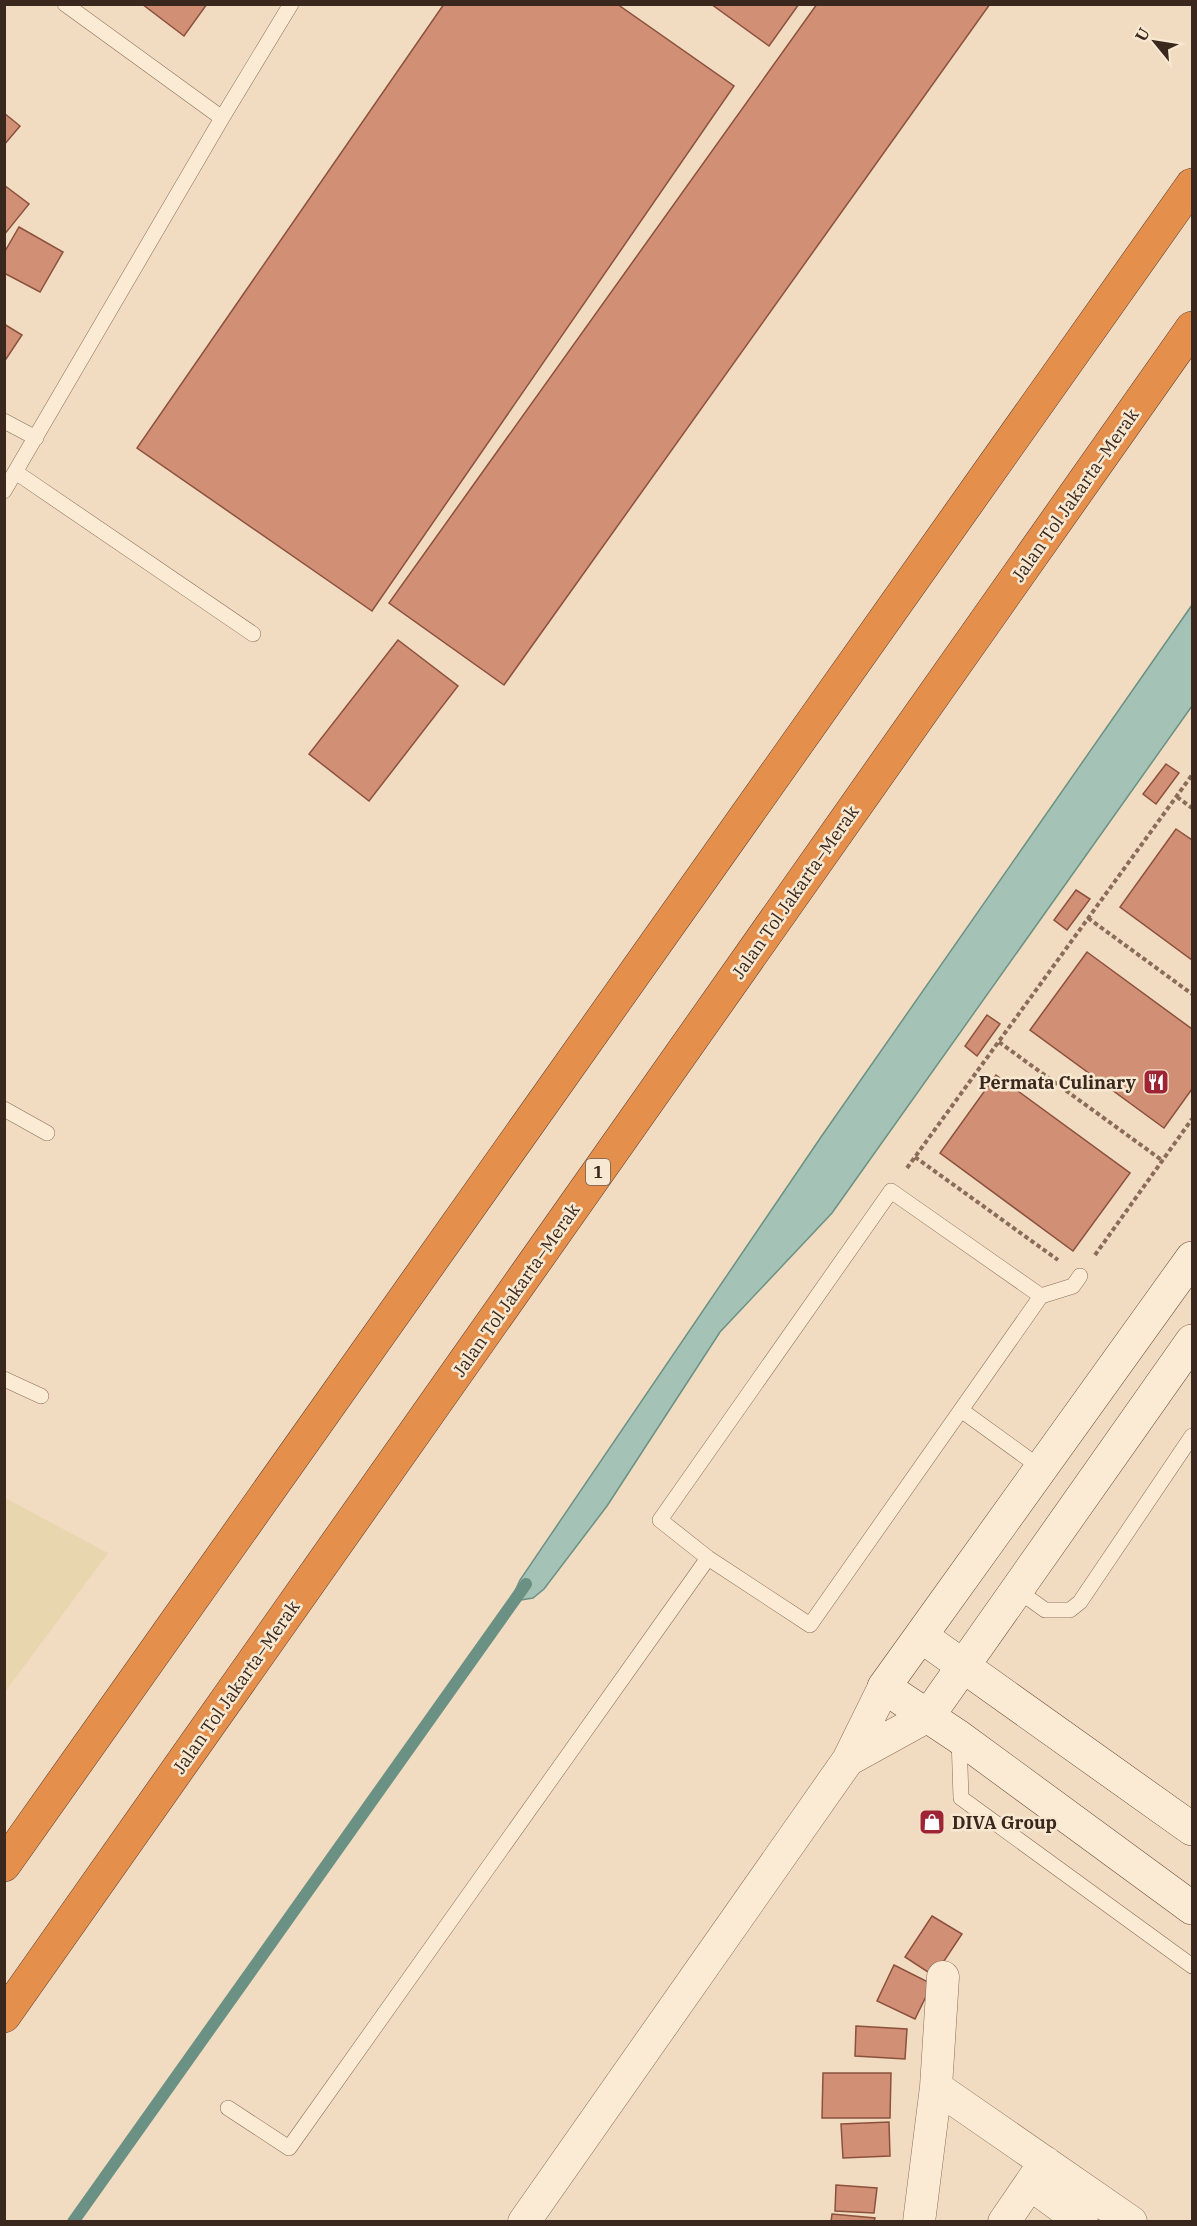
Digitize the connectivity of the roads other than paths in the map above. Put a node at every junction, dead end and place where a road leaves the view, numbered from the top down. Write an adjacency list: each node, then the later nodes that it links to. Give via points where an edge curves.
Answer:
1 (65, 4): 3 (lane)
2 (291, 4): 3 (lane)
3 (222, 118): 7 (lane)
4 (1192, 185): 31 (highway)
5 (1192, 328): 35 (highway, Jalan Tol Jakarta–Merak / 1)
6 (4, 421): 7 (lane)
7 (36, 438): 8 (lane)
8 (16, 473): 9 (lane); 10 (lane)
9 (4, 491)
10 (253, 634)
11 (4, 1108): 12 (lane)
12 (47, 1133)
13 (1192, 1258): 21 (street)
14 (1080, 1276): 15 (lane, via 1073,1286)
15 (1041, 1296): 19 (lane); 22 (lane, via 891,1191 660,1520)
16 (1192, 1341): 23 (street)
17 (4, 1379): 18 (lane)
18 (42, 1396)
19 (961, 1410): 21 (lane); 22 (lane, via 810,1625)
20 (1192, 1436): 23 (lane, via 1080,1602 1070,1610 1045,1610)
21 (1041, 1468): 24 (street)
22 (708, 1558): 37 (lane, via 289,2148)
23 (1016, 1589): 25 (street)
24 (921, 1636): 25 (street); 26 (street)
25 (963, 1666): 27 (street); 30 (street)
26 (884, 1687): 27 (street); 29 (street)
27 (928, 1716): 28 (street); 29 (street)
28 (959, 1737): 32 (street); 33 (lane, via 962,1798)
29 (848, 1760): 39 (street)
30 (1192, 1829)
31 (4, 1865)
32 (1192, 1908)
33 (1192, 1966)
34 (943, 1977): 36 (street)
35 (4, 2016)
36 (936, 2087): 38 (street); 40 (street)
37 (228, 2108)
38 (1037, 2173): 41 (street); 42 (street); 43 (street)
39 (524, 2222)
40 (919, 2222)
41 (1004, 2222)
42 (1082, 2222)
43 (1131, 2222)

